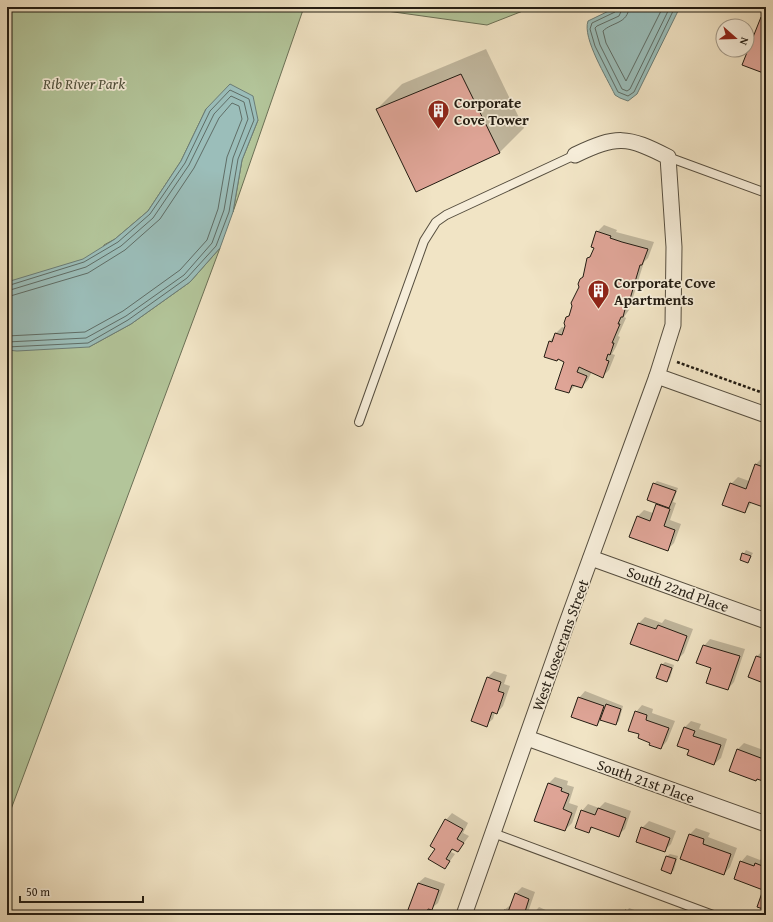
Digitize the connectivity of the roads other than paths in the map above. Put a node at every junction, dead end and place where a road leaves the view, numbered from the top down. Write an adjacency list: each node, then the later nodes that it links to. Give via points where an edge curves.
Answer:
1 (576, 154): 2 (street, via 601,143 621,140 637,142); 6 (lane, via 446,214 436,222 424,241)
2 (668, 157): 3 (lane); 4 (street, West Rosecrans Street, via 675,303 673,325)
3 (766, 193)
4 (657, 376): 5 (street); 7 (street, West Rosecrans Street)
5 (766, 415)
6 (359, 422)
7 (591, 558): 8 (street, South 22nd Place); 9 (street, West Rosecrans Street)
8 (766, 621)
9 (527, 738): 10 (street, South 21st Place); 11 (street, West Rosecrans Street)
10 (766, 824)
11 (493, 833): 12 (street, West Rosecrans Street); 13 (lane)
12 (464, 915)
13 (714, 915)

